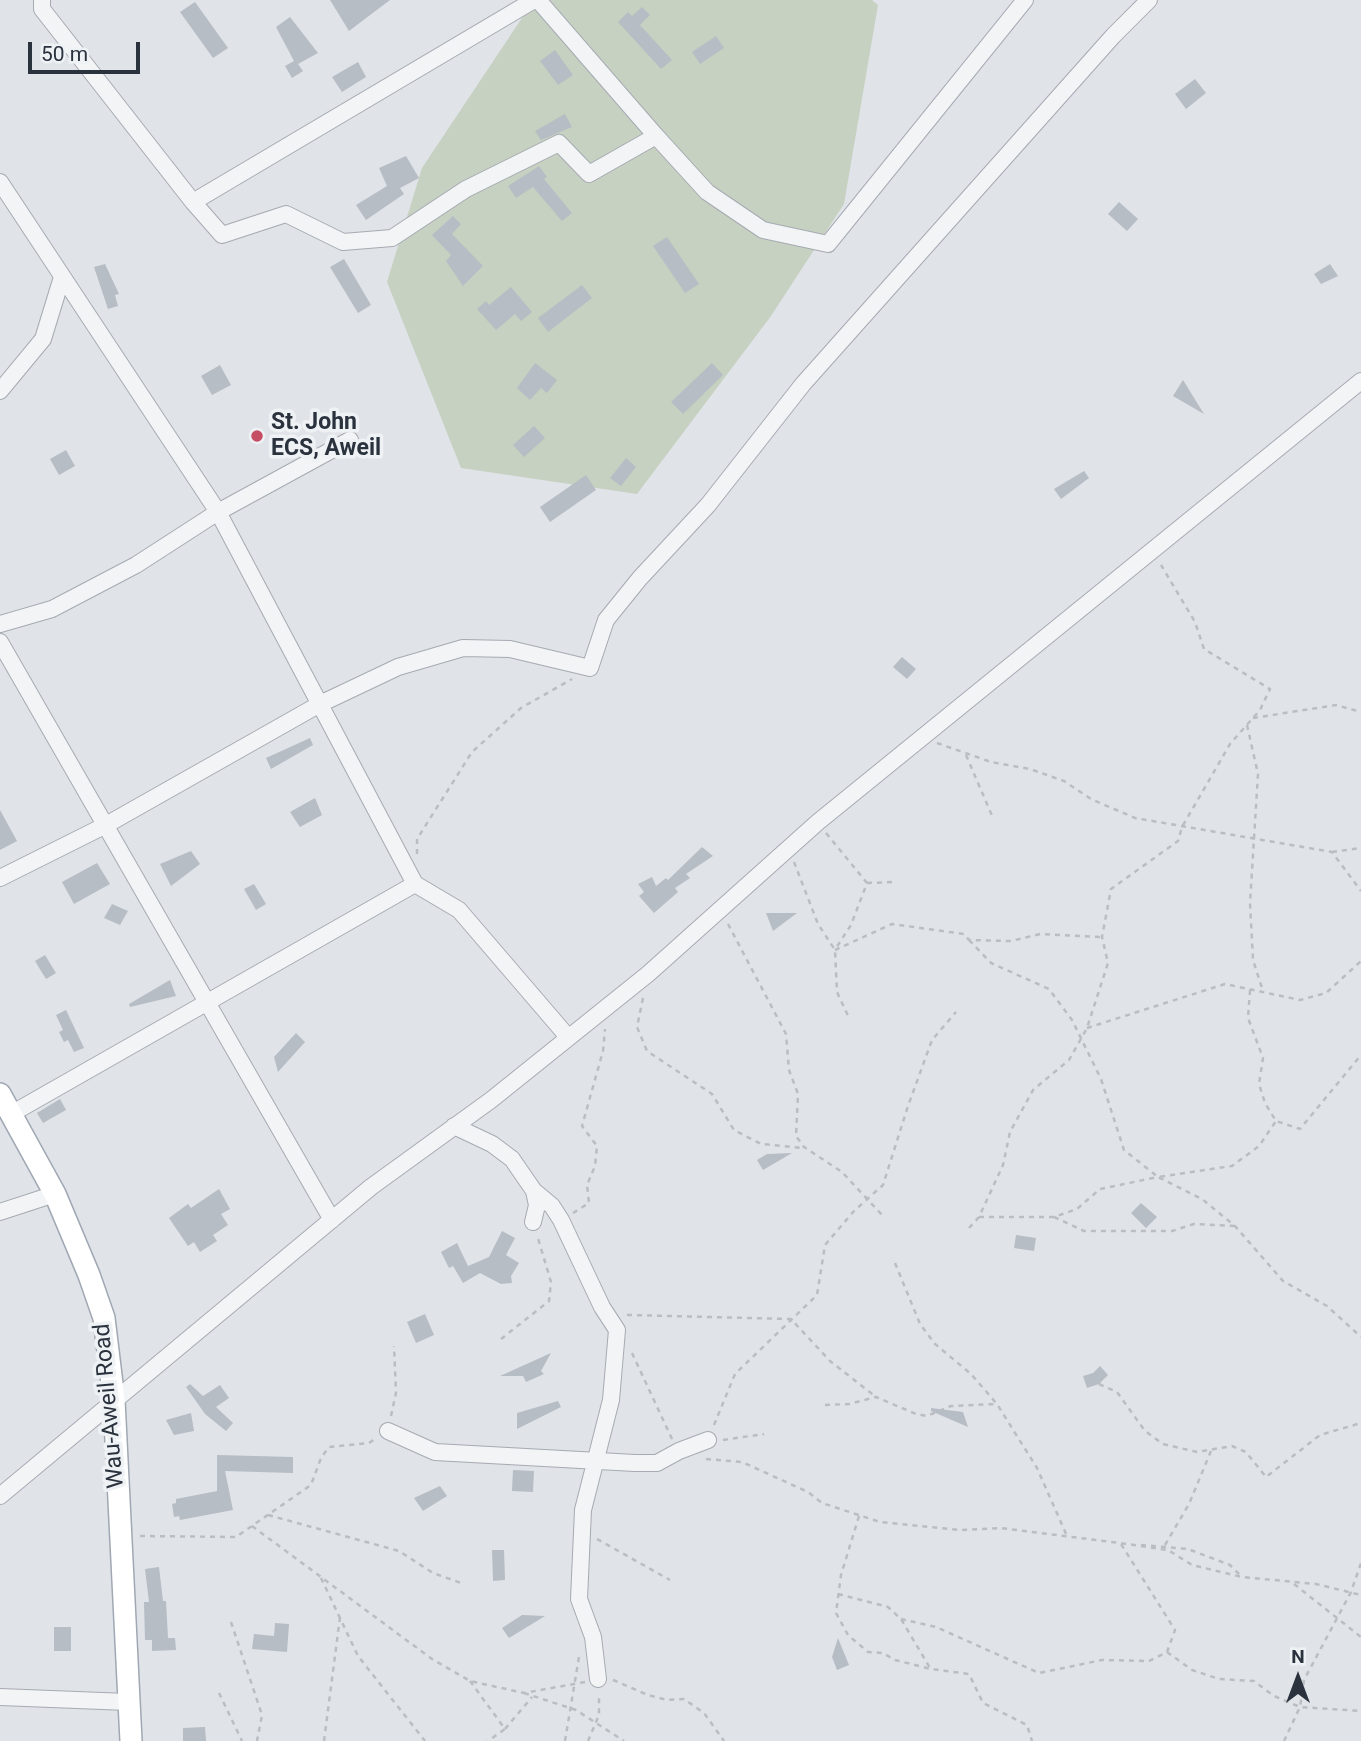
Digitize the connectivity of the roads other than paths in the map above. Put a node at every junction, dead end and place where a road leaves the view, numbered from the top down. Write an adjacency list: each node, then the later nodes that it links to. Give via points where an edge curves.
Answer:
1 (42, 0): 7 (street, via 42,9)
2 (536, 0): 5 (street); 7 (street)
3 (1025, 0): 5 (street, via 828,244 763,230 707,192)
4 (1149, 0): 15 (street, via 803,384 708,505 640,578 606,620 590,668 510,649 463,648 398,667)
5 (656, 136): 7 (street, via 589,174 559,143 466,188 392,238 343,242 286,214 222,235)
6 (0, 181): 8 (street)
7 (193, 202)
8 (61, 277): 10 (street, via 43,339); 12 (street)
9 (1361, 381): 20 (street, via 920,737 648,974)
10 (0, 391)
11 (350, 440): 12 (street)
12 (218, 512): 13 (street, via 136,565 52,610); 15 (street)
13 (0, 624)
14 (0, 642): 16 (street)
15 (320, 704): 16 (street); 18 (street)
16 (106, 825): 17 (street); 19 (street)
17 (0, 878)
18 (415, 884): 19 (street); 20 (street, via 459,910)
19 (208, 1004): 22 (street); 27 (street)
20 (568, 1037): 23 (street)
21 (0, 1094): 22 (main road, Wau-Aweil Road)
22 (11, 1114): 25 (main road, Wau-Aweil Road)
23 (454, 1126): 24 (street, via 512,1159); 27 (street)
24 (534, 1191): 28 (street); 32 (street, via 561,1220 617,1330 611,1400)
25 (55, 1194): 26 (street); 29 (main road, Wau-Aweil Road, via 104,1318)
26 (0, 1212)
27 (332, 1220): 29 (street)
28 (533, 1222)
29 (114, 1400): 33 (street); 36 (main road, Wau-Aweil Road)
30 (388, 1432): 32 (street, via 435,1452)
31 (708, 1440): 32 (street, via 657,1463)
32 (596, 1461): 34 (street, via 583,1510 579,1599 593,1637)
33 (0, 1496)
34 (598, 1676)
35 (0, 1697): 36 (street)
36 (128, 1702): 37 (main road, Wau-Aweil Road)
37 (131, 1741)

